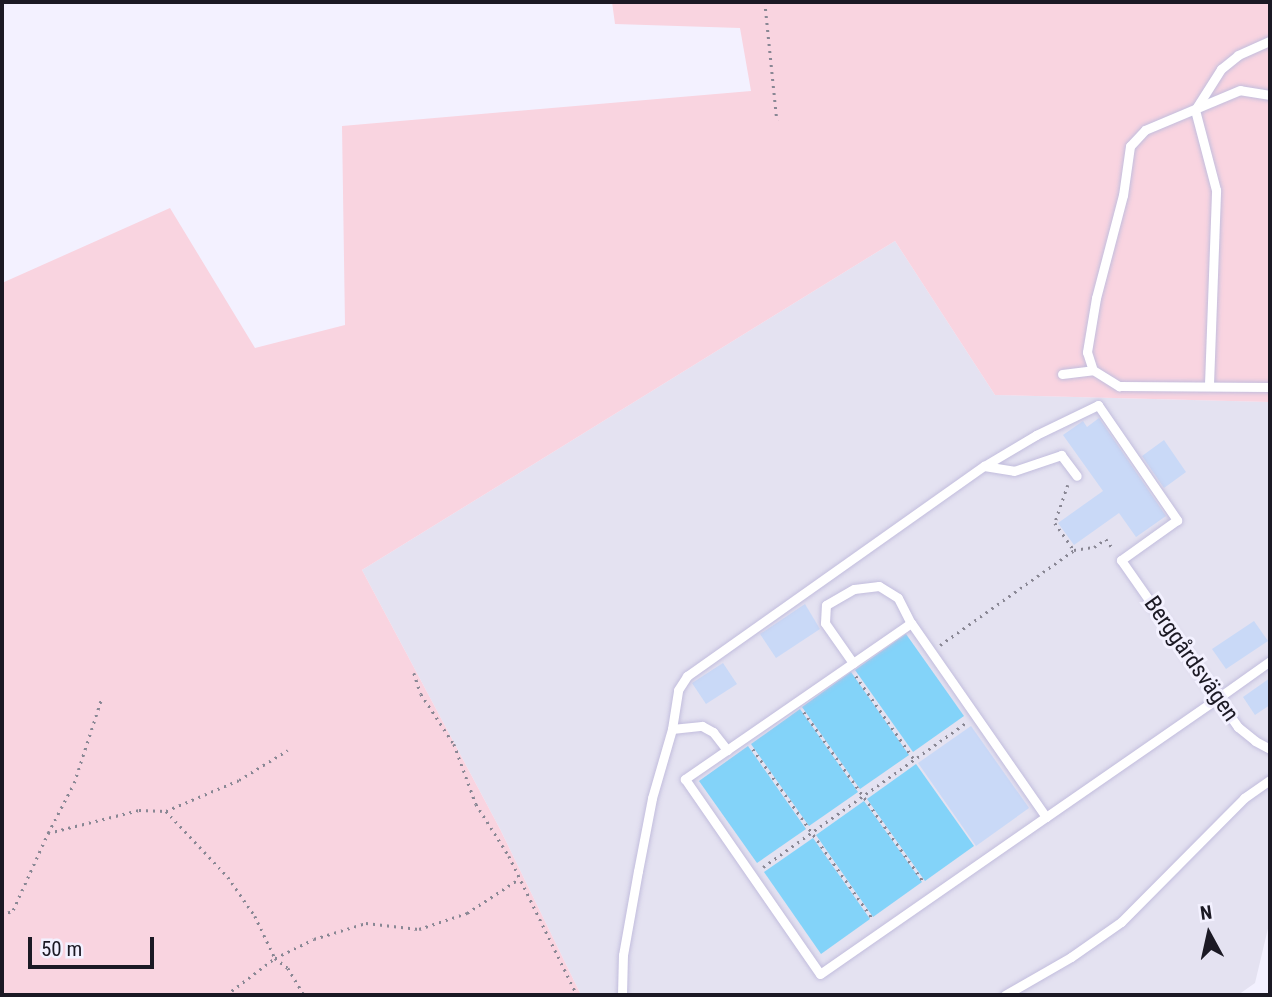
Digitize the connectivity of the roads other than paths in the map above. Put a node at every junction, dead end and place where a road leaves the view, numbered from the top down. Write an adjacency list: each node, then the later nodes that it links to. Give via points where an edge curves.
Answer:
1 (1270, 41): 3 (lane, via 1238,55 1221,69)
2 (1270, 95): 3 (lane, via 1240,90)
3 (1195, 110): 4 (lane, via 1145,130 1130,146 1087,352); 6 (lane, via 1216,190)
4 (1093, 370): 5 (lane); 6 (lane, via 1119,386)
5 (1062, 374)
6 (1209, 384): 7 (lane)
7 (1270, 387)
8 (984, 466): 9 (lane, via 1014,471 1061,455); 13 (lane, Berggårdsvägen, via 1098,405 1177,520 1121,560); 14 (lane, via 687,676 678,690)
9 (1077, 476)
10 (911, 623): 12 (lane); 12 (lane, via 898,598 879,586 854,589 826,605 825,623); 18 (lane)
11 (1270, 660): 13 (lane)
12 (853, 667): 16 (lane)
13 (1218, 698): 15 (lane, Berggårdsvägen, via 1238,727); 18 (lane)
14 (672, 729): 16 (lane, via 702,726); 19 (lane, via 638,871 623,955)
15 (1270, 749)
16 (727, 750): 18 (lane, via 685,779 820,974)
17 (1270, 780): 20 (lane, via 1244,798 1121,922)
18 (1046, 817)
19 (622, 995)
20 (1005, 995)

